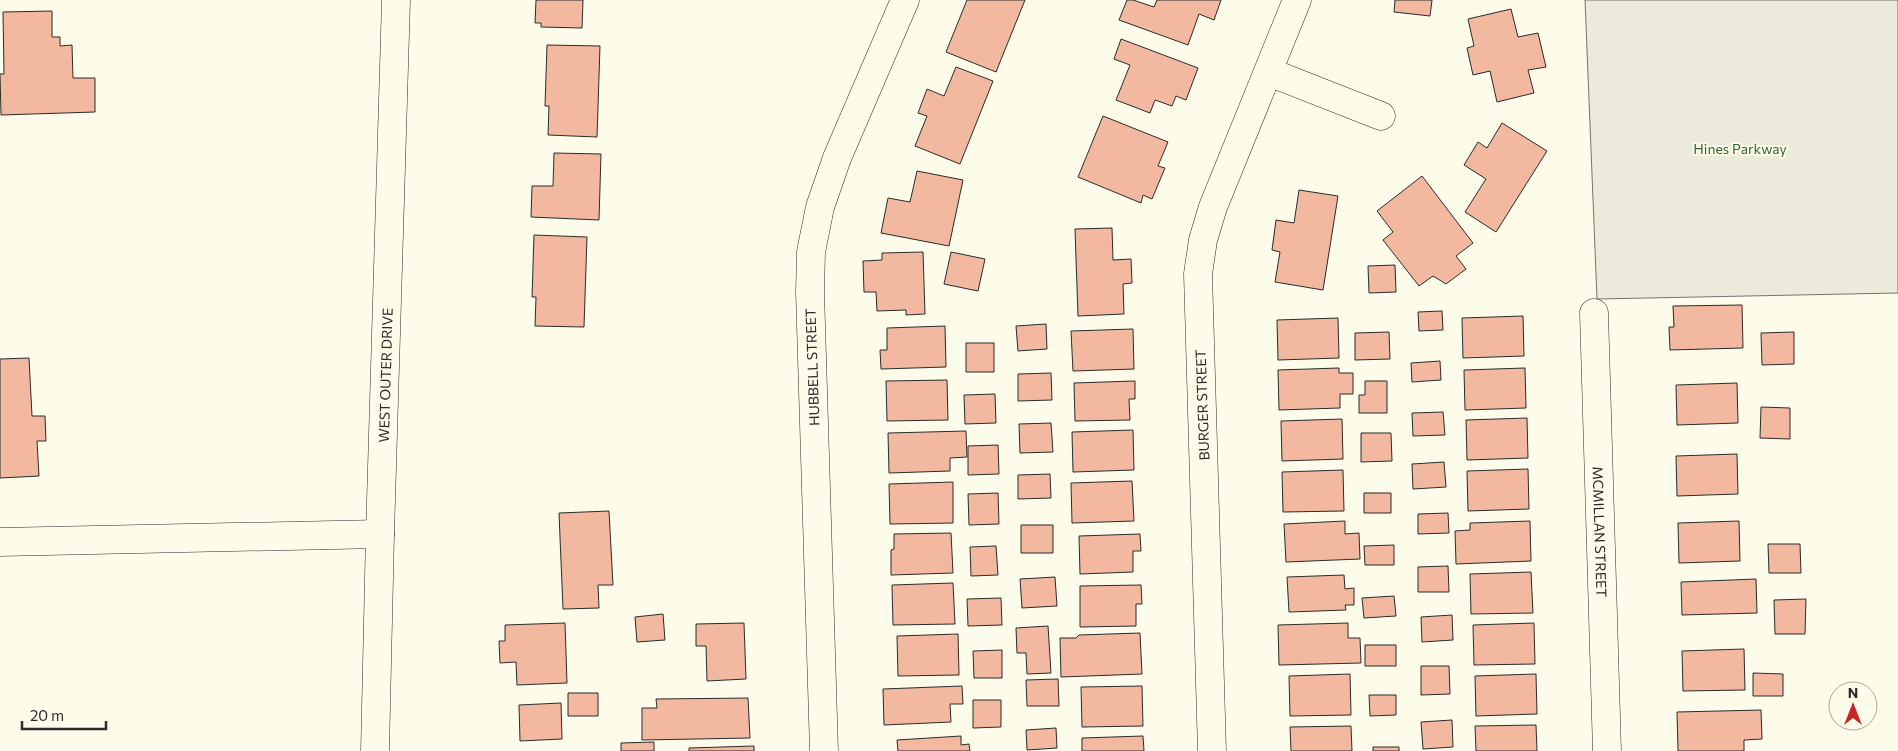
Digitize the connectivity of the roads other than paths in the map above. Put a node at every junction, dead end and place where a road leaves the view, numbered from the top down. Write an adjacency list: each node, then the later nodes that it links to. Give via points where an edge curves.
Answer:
1 (396, 0): 7 (street, WEST OUTER DRIVE)
2 (905, 0): 10 (street, HUBBELL STREET, via 837,158 820,207 811,252)
3 (1297, 0): 4 (street, BURGER STREET)
4 (1268, 72): 5 (street); 11 (street, BURGER STREET, via 1213,206 1198,274)
5 (1381, 116)
6 (1594, 312): 12 (street, MCMILLAN STREET)
7 (380, 534): 8 (street); 9 (street, WEST OUTER DRIVE)
8 (0, 542)
9 (375, 751)
10 (824, 751)
11 (1212, 751)
12 (1607, 751)

